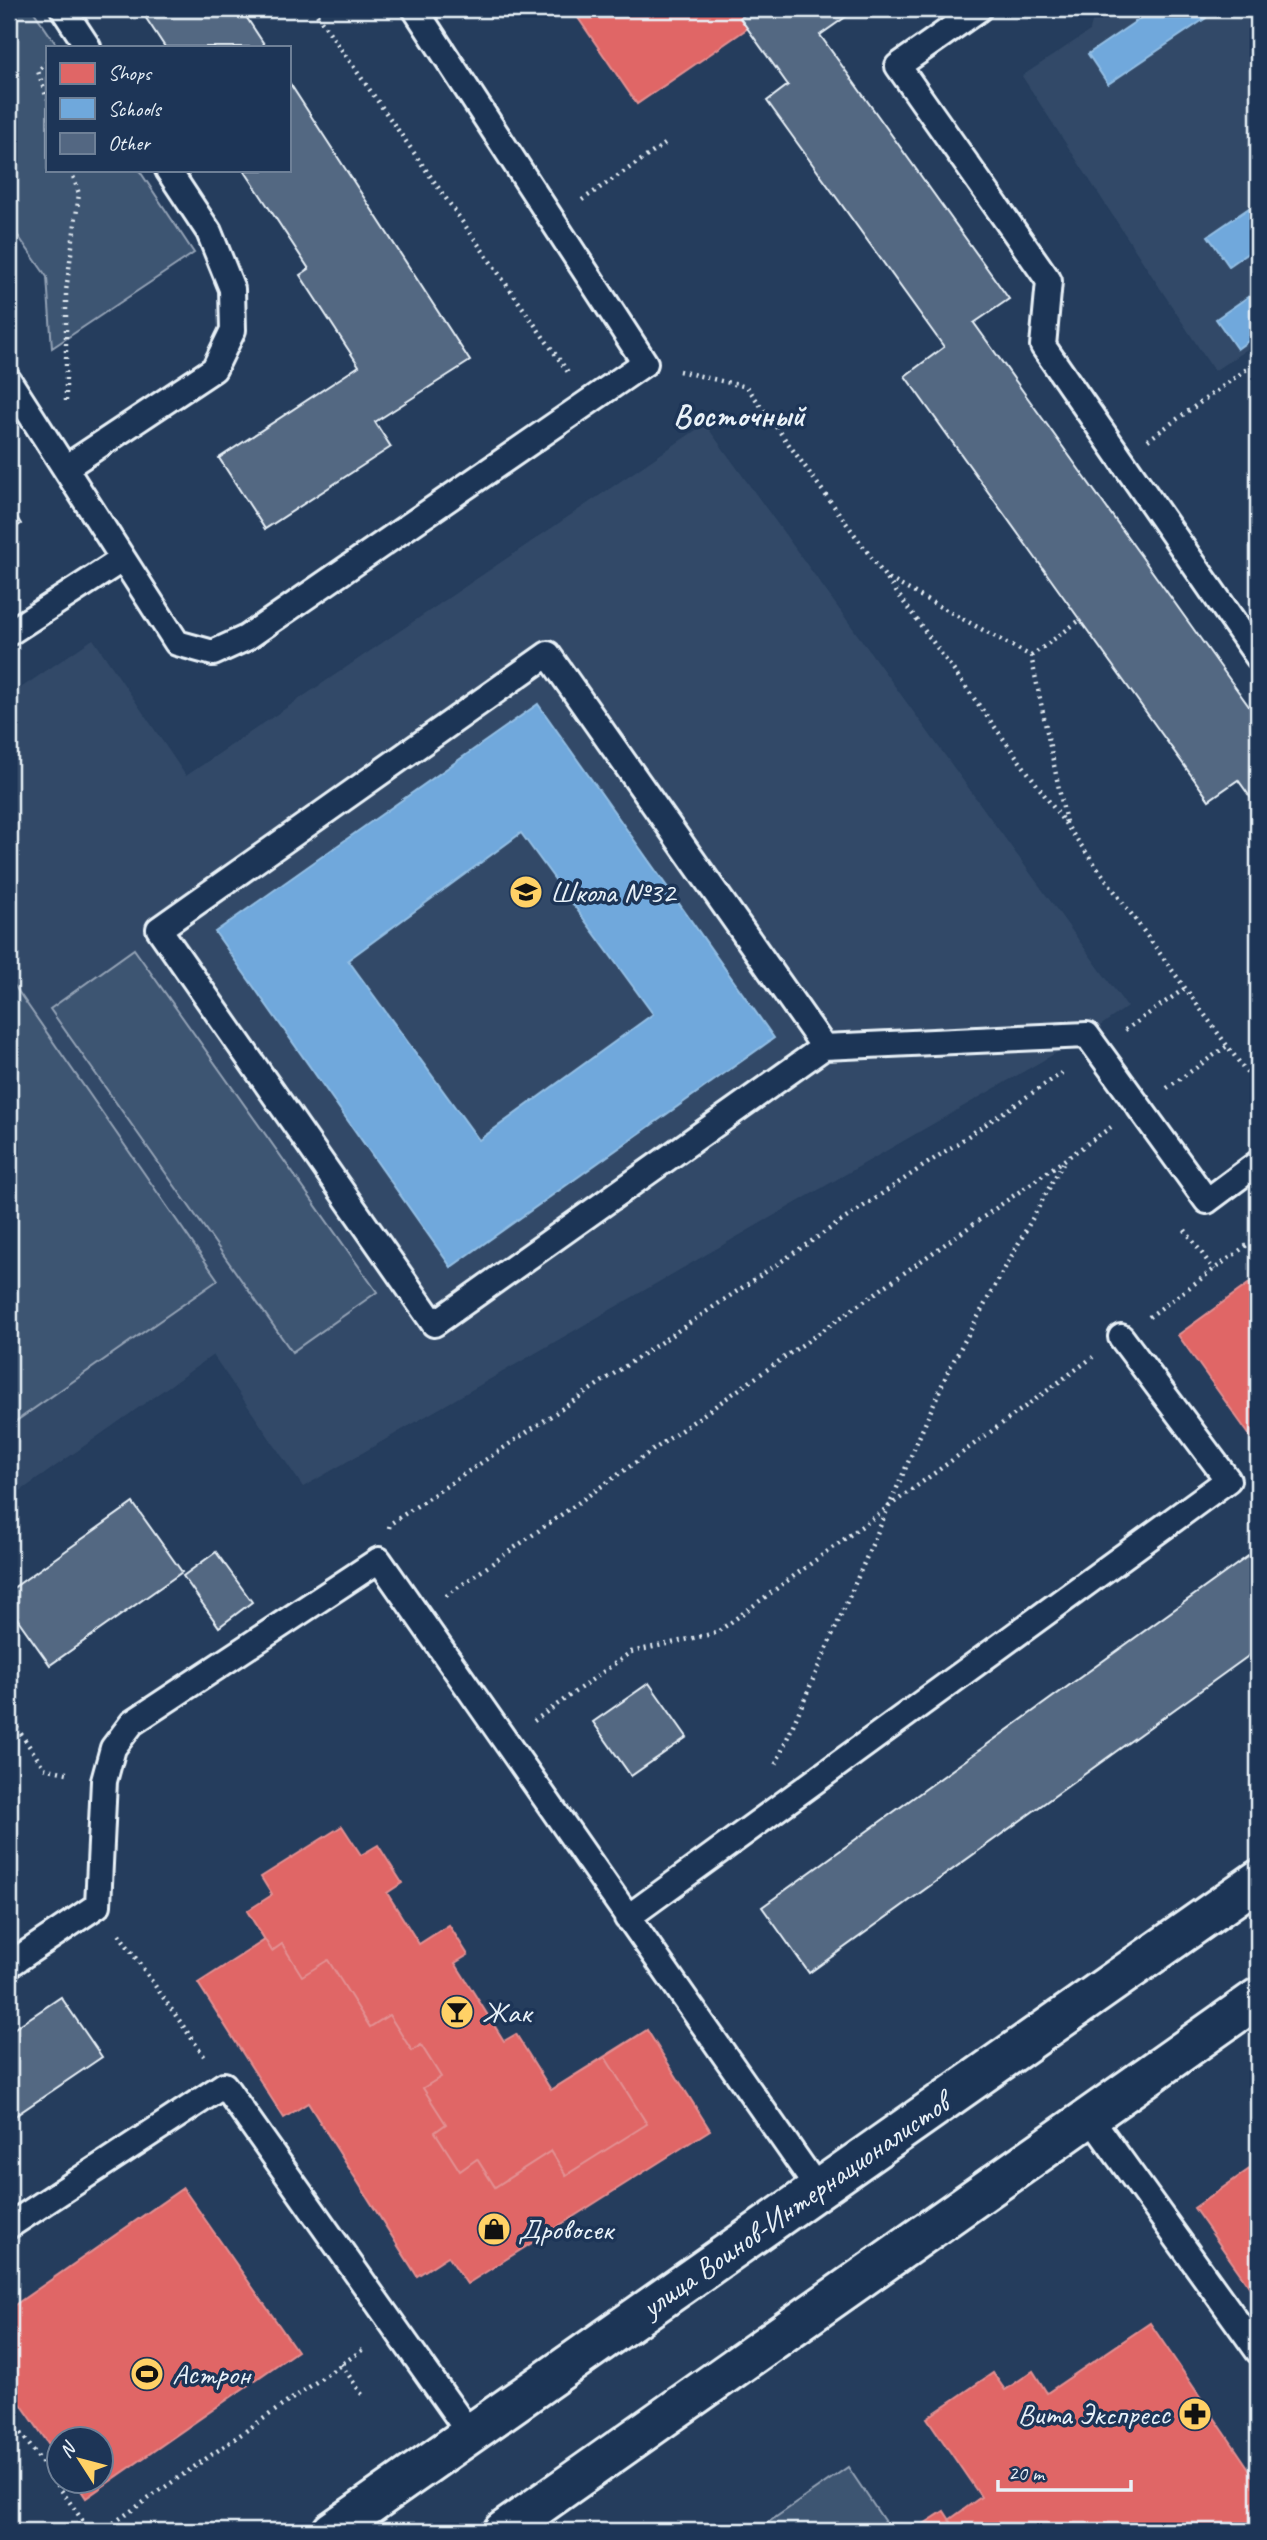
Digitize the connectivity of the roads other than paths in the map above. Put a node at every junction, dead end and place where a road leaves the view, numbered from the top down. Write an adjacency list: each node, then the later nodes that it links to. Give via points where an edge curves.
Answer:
1 (63, 9): 4 (lane)
2 (415, 9): 8 (lane, via 645,363 246,638 213,653 177,643)
3 (979, 9): 10 (lane, via 898,66 1049,281 1043,346)
4 (87, 46)
5 (169, 172): 7 (lane, via 209,232 232,289 233,330 214,369)
6 (9, 381): 7 (lane)
7 (65, 468): 8 (lane)
8 (123, 558): 9 (lane)
9 (9, 634)
10 (1258, 657)
11 (824, 1047): 11 (lane, via 434,1324 159,929 548,654); 12 (lane, via 1087,1035 1207,1201)
12 (1258, 1163)
13 (1121, 1337): 15 (lane, via 1228,1480)
14 (1258, 1880): 19 (main road, улица Воинов-Интернационалистов)
15 (627, 1918): 16 (lane, via 379,1560 132,1723 113,1748 104,1781 98,1905); 19 (lane)
16 (9, 1965)
17 (1258, 1998): 18 (main road)
18 (1090, 2117): 21 (lane); 24 (main road)
19 (818, 2189): 22 (main road, улица Воинов-Интернационалистов)
20 (9, 2226): 22 (lane, via 223,2085)
21 (1258, 2351)
22 (470, 2434): 23 (main road, улица Воинов-Интернационалистов)
23 (332, 2531)
24 (503, 2531)

